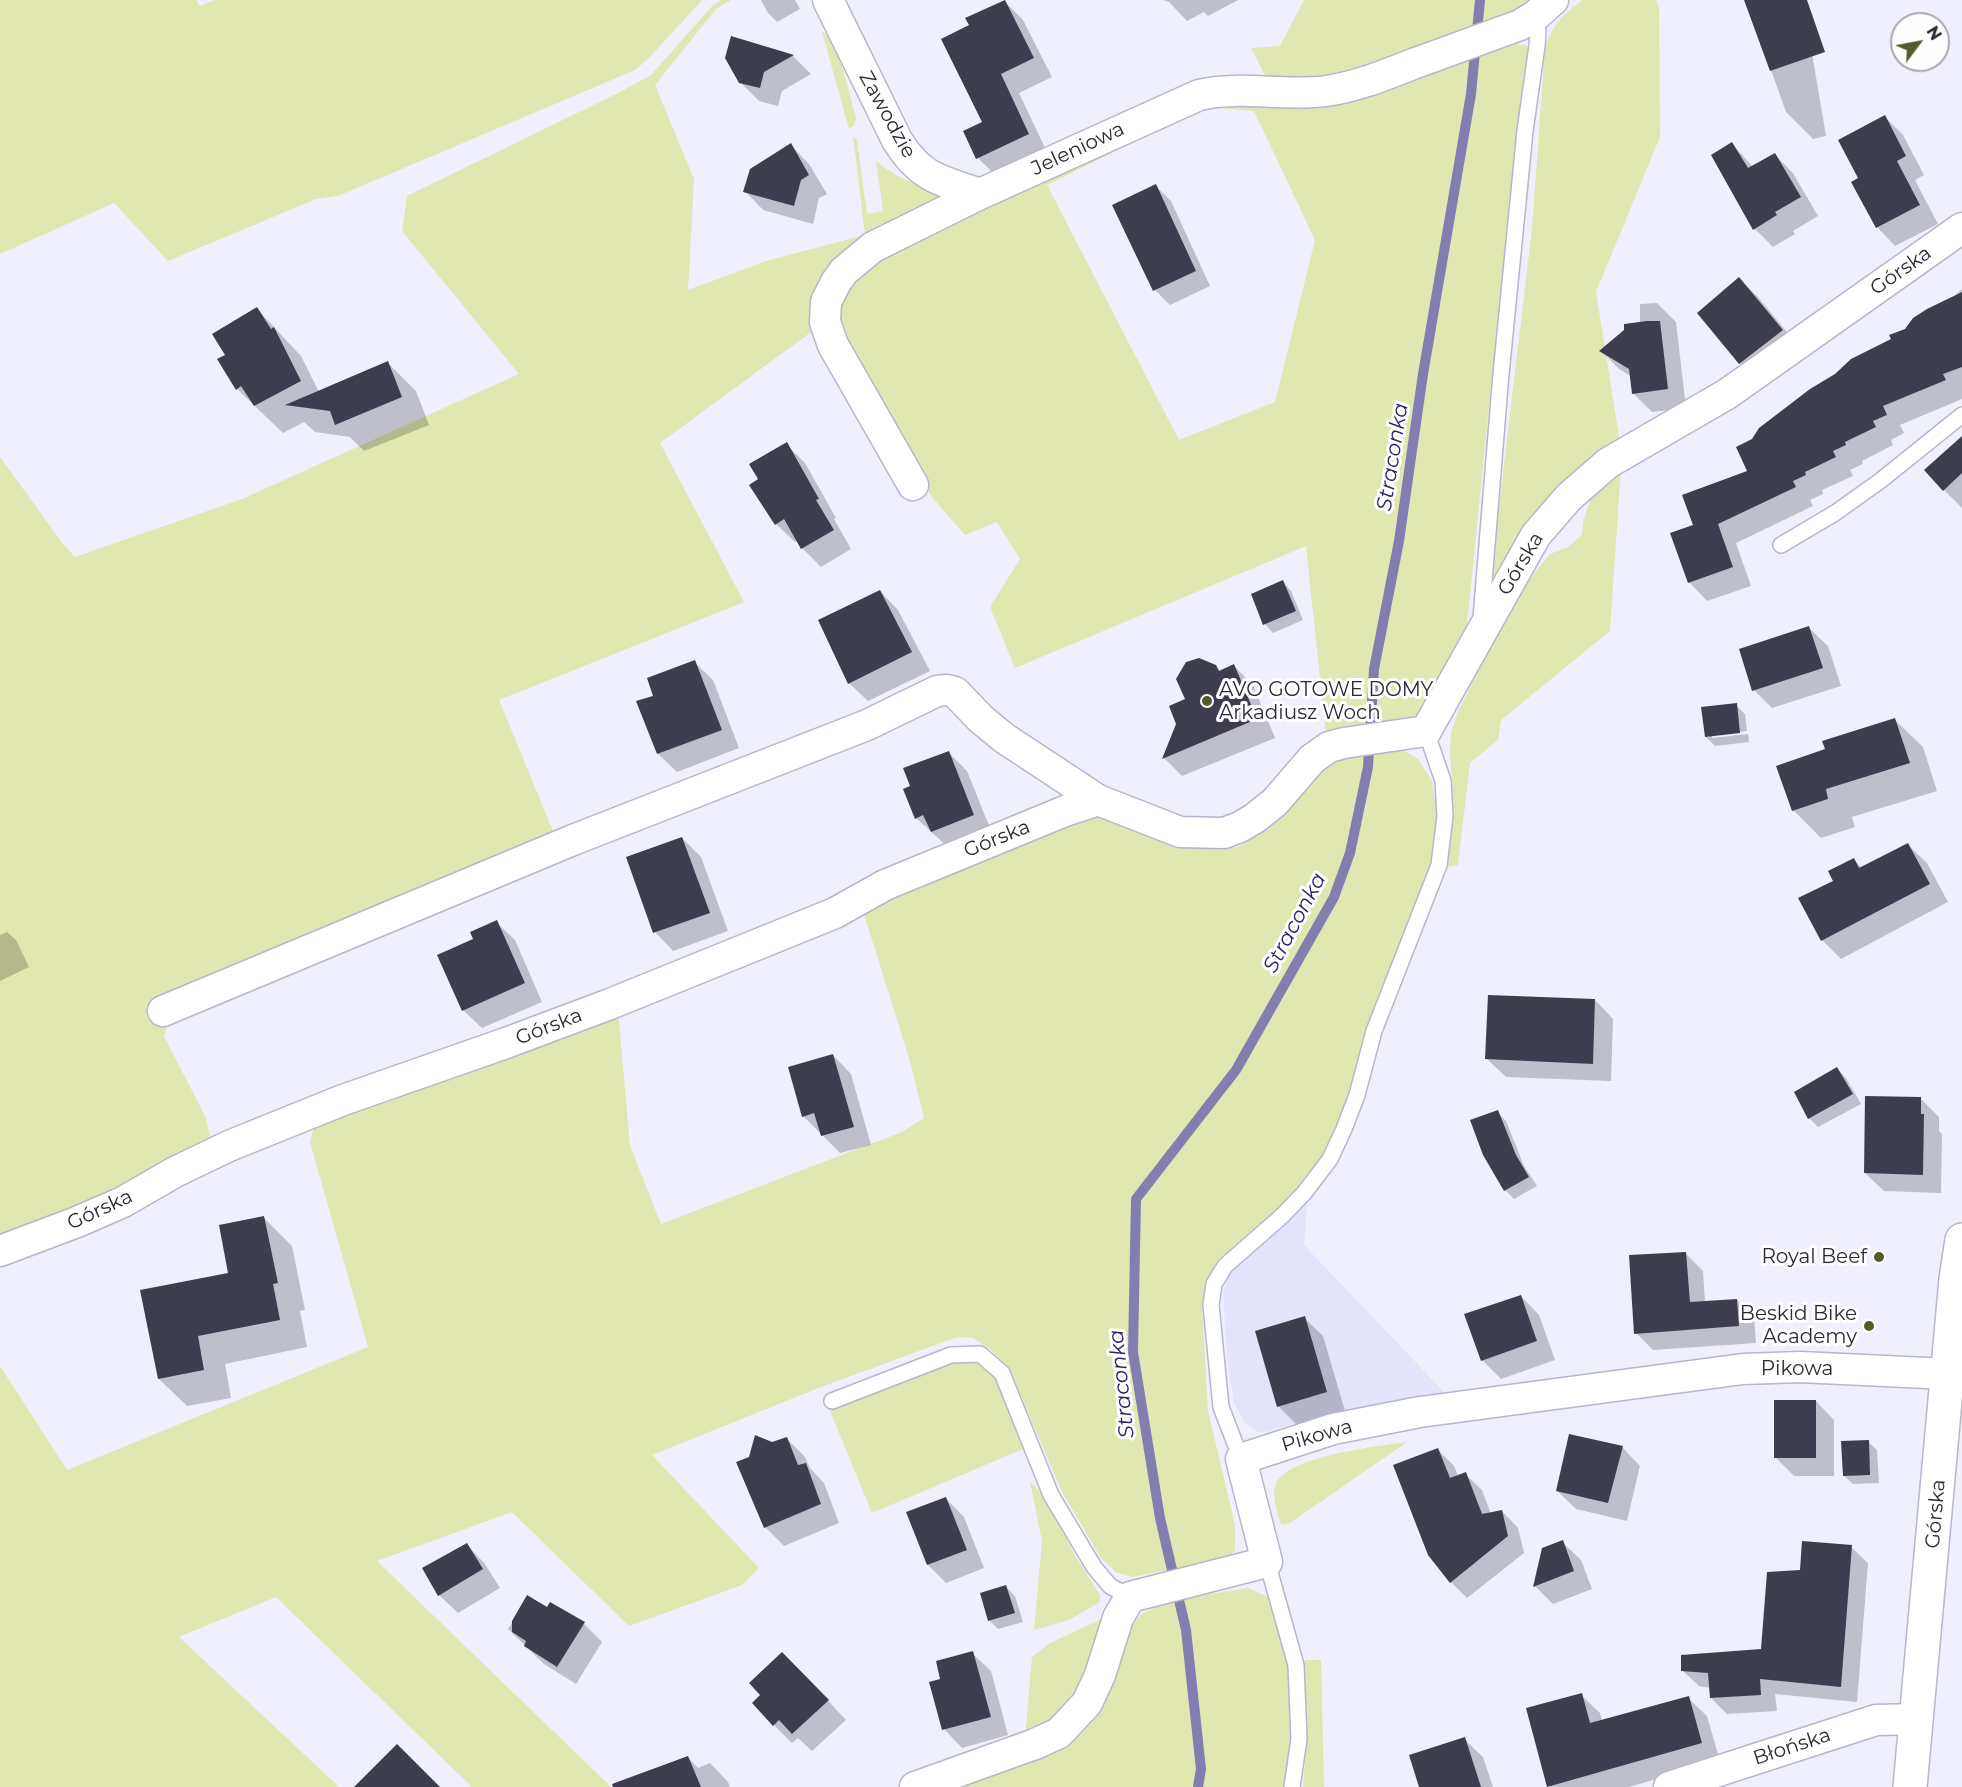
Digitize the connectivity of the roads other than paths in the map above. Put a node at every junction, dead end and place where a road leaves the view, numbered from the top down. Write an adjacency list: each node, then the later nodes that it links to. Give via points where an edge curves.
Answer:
1 (828, 0): 3 (street, Zawodzie, via 907,156 930,176)
2 (1536, 14): 3 (street, Jeleniowa, via 1366,82 1326,91 1199,95); 8 (lane, via 1537,46 1525,131)
3 (980, 194): 6 (street, Jeleniowa, via 873,247 844,271 826,302 825,322 833,345)
4 (1962, 228): 8 (street, Górska, via 1727,394 1608,463 1569,497 1536,535)
5 (1962, 415): 7 (lane, via 1862,494)
6 (913, 485)
7 (1781, 545)
8 (1479, 636): 9 (street, Górska)
9 (1426, 731): 10 (street, via 1329,747 1312,759 1275,802 1255,818 1224,833 1180,832); 17 (lane, via 1443,781 1445,816 1439,865 1374,1031 1344,1129 1330,1159 1305,1192 1225,1266 1214,1284 1211,1305 1221,1407)
10 (1098, 800): 11 (street, via 1004,738 955,692 937,691 867,725 573,840); 13 (street, Górska, via 885,885 835,913 610,1004 343,1100 229,1146 123,1202)
11 (163, 1011)
12 (1962, 1240): 14 (street, Górska)
13 (0, 1251)
14 (1948, 1374): 16 (street, Górska); 17 (street, Pikowa, via 1800,1367 1743,1369 1420,1412 1333,1430)
15 (832, 1401): 19 (lane, via 951,1355 980,1354 1002,1373 1051,1495 1094,1567 1110,1586)
16 (1952, 1438): 20 (street, Górska)
17 (1241, 1459): 18 (street)
18 (1268, 1562): 19 (street); 22 (lane, via 1296,1665 1299,1739)
19 (1138, 1595): 21 (street, via 1118,1618 1087,1703 1059,1733)
20 (1917, 1719): 23 (street, Błońska, via 1876,1720); 24 (street, Górska)
21 (915, 1787)
22 (1292, 1787)
23 (1669, 1787)
24 (1910, 1787)

